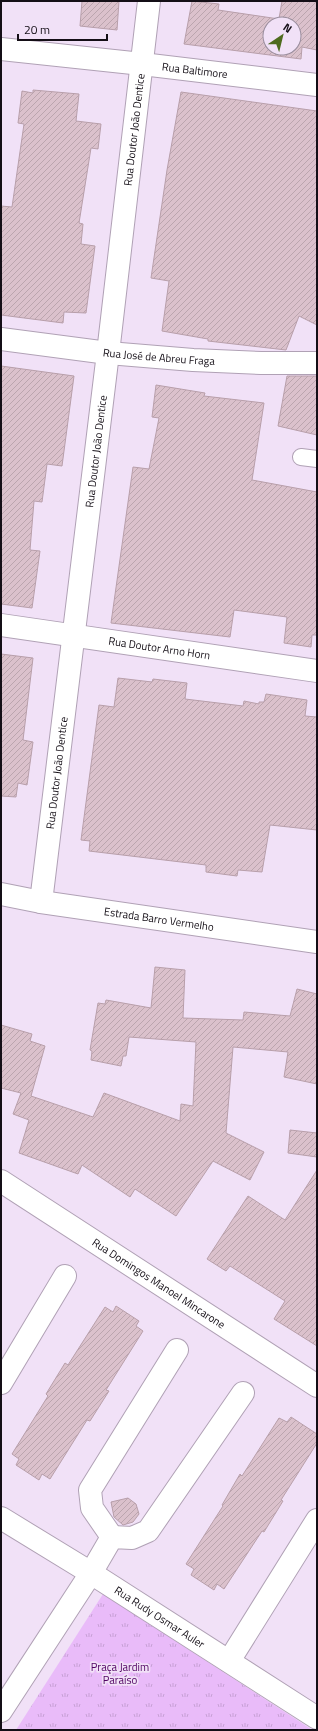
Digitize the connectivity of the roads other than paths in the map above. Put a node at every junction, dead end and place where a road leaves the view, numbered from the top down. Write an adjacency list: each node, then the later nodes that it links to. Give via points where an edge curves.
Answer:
1 (149, 1): 3 (street, Rua Doutor João Dentice)
2 (1, 49): 3 (street, Rua Baltimore)
3 (142, 64): 4 (street, Rua Baltimore); 6 (street, Rua Doutor João Dentice)
4 (317, 86)
5 (1, 340): 6 (street, Rua José de Abreu Fraga)
6 (108, 353): 7 (street, Rua José de Abreu Fraga, via 193,360); 11 (street, Rua Doutor João Dentice)
7 (317, 363)
8 (301, 457): 9 (lane)
9 (317, 460)
10 (1, 625): 11 (street, Rua Doutor Arno Horn)
11 (73, 636): 12 (street, Rua Doutor Arno Horn); 14 (street, Rua Doutor João Dentice)
12 (317, 671)
13 (1, 894): 14 (street, Estrada Barro Vermelho)
14 (41, 902): 15 (street, Estrada Barro Vermelho)
15 (317, 942)
16 (1, 1181): 20 (street, Rua Domingos Manoel Mincarone)
17 (65, 1276): 19 (street)
18 (177, 1350): 24 (street, via 90,1490 92,1508)
19 (1, 1383)
20 (317, 1386)
21 (243, 1393): 24 (street, via 148,1531 132,1538)
22 (1, 1518): 25 (street, Rua Rudy Osmar Auler)
23 (317, 1520): 26 (street)
24 (112, 1537): 25 (street)
25 (91, 1573): 26 (street, Rua Rudy Osmar Auler); 27 (street)
26 (229, 1662): 28 (street, Rua Rudy Osmar Auler)
27 (1, 1711)
28 (317, 1718)

